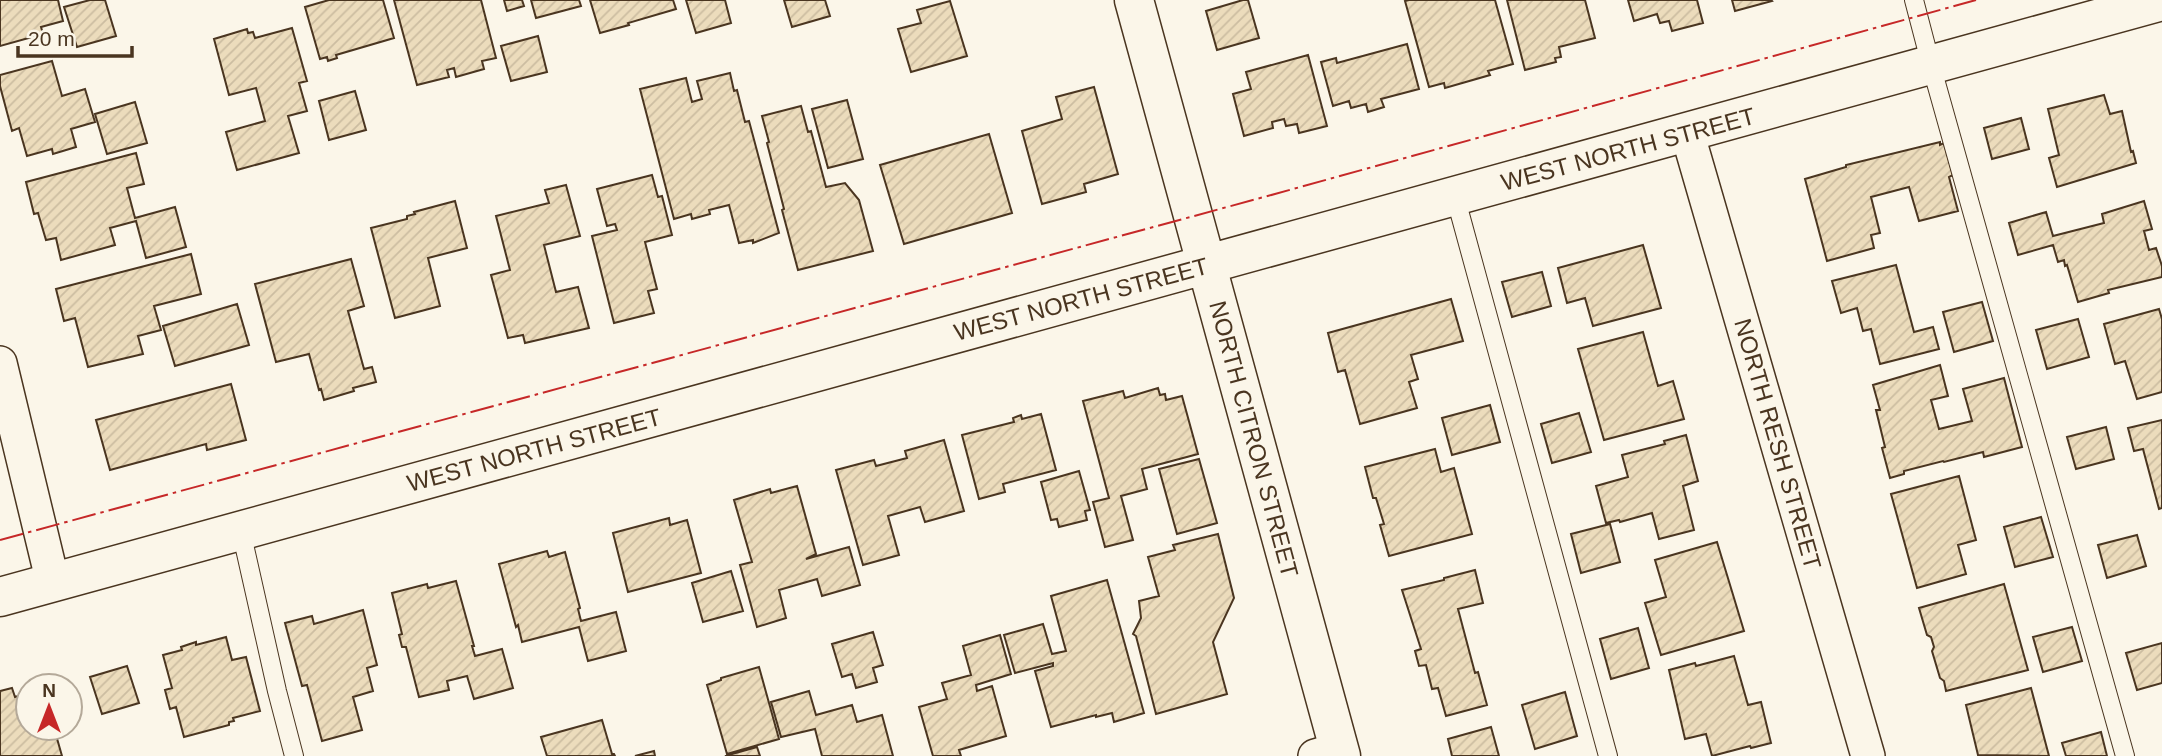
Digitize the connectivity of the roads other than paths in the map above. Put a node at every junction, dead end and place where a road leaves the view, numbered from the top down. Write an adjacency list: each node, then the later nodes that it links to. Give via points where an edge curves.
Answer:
1 (1134, 0): 7 (street, NORTH CITRON STREET)
2 (1914, 0): 4 (lane)
3 (2162, 1): 4 (street, WEST NORTH STREET)
4 (1931, 65): 5 (street, WEST NORTH STREET); 16 (lane)
5 (1687, 132): 6 (street, WEST NORTH STREET); 15 (street, NORTH RESH STREET)
6 (1455, 196): 7 (street, WEST NORTH STREET); 14 (lane)
7 (1207, 265): 9 (street, WEST NORTH STREET); 12 (street, NORTH CITRON STREET)
8 (0, 363): 10 (street)
9 (241, 531): 10 (street, WEST NORTH STREET); 13 (lane)
10 (53, 583): 11 (street, WEST NORTH STREET)
11 (0, 597)
12 (1332, 754)
13 (293, 756)
14 (1608, 756)
15 (1868, 756)
16 (2125, 756)

